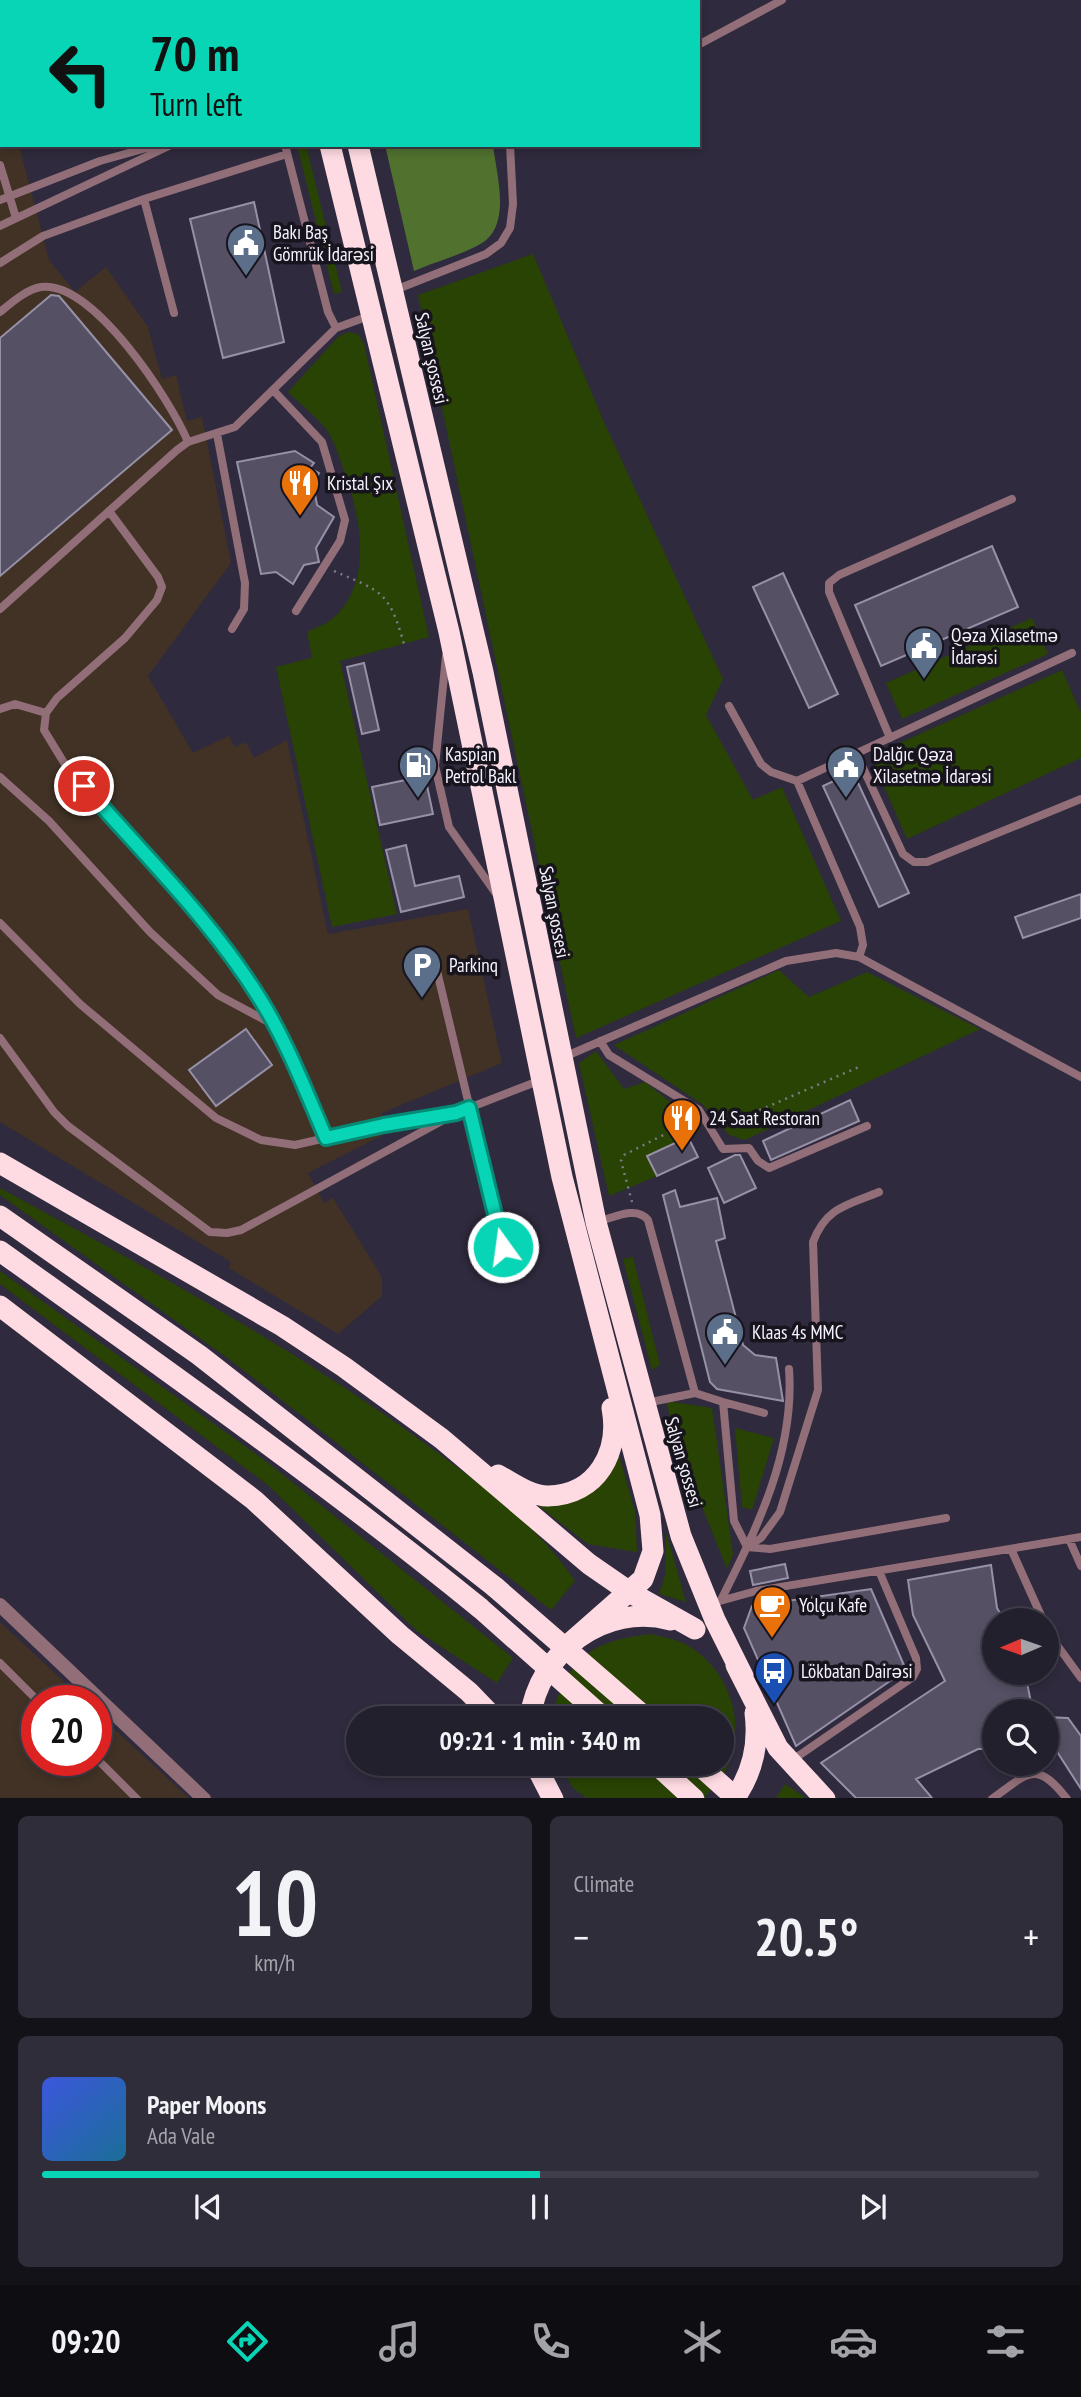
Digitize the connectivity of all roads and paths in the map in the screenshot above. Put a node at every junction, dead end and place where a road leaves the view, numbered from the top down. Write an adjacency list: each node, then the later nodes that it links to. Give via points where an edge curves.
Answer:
1 (782, 0): 2 (lane)
2 (700, 44)
3 (150, 147): 10 (lane)
4 (167, 147): 13 (lane)
5 (330, 147): 19 (highway)
6 (358, 147): 16 (highway, Salyan şossesi)
7 (510, 147): 16 (lane, via 513,204 510,228 501,243 486,254)
8 (286, 149): 11 (lane); 20 (lane, via 327,312)
9 (0, 165): 10 (lane)
10 (10, 195): 12 (lane); 13 (lane)
11 (144, 199): 15 (lane, via 43,236); 18 (lane)
12 (0, 200)
13 (16, 218): 14 (lane)
14 (0, 226)
15 (0, 262)
16 (393, 292): 48 (highway, Salyan şossesi, via 483,672)
17 (0, 312): 23 (lane, via 41,287 76,297 121,336 180,421)
18 (174, 313)
19 (372, 315): 20 (lane); 30 (highway)
20 (336, 328): 21 (lane)
21 (273, 390): 22 (lane, via 244,420); 26 (lane, via 322,442 332,474 345,520 340,541)
22 (217, 434): 23 (lane); 29 (lane, via 245,583 244,609)
23 (188, 442): 25 (lane)
24 (1012, 499): 36 (lane, via 830,583 829,592)
25 (109, 511): 27 (lane); 35 (lane, via 162,587 157,600 125,638)
26 (324, 567): 28 (lane); 31 (path, via 382,593 395,614)
27 (0, 609)
28 (296, 611)
29 (232, 629)
30 (449, 632): 41 (highway); 41 (lane, via 435,766 449,827)
31 (404, 644)
32 (1072, 653): 36 (lane)
33 (729, 706): 39 (lane, via 761,764)
34 (0, 709): 35 (lane, via 15,704)
35 (46, 713): 45 (lane, via 44,730 49,744 224,946)
36 (890, 738): 37 (lane)
37 (856, 753): 39 (lane); 40 (lane, via 903,854 914,862 927,862)
38 (0, 777): 45 (lane, via 49,821 150,932 218,995)
39 (797, 781): 43 (lane, via 860,927 863,945)
40 (1081, 799)
41 (506, 907): 51 (highway)
42 (0, 923): 57 (lane, via 79,1004 216,1118 261,1140 295,1145)
43 (859, 957): 47 (lane, via 836,953 786,961); 50 (lane)
44 (436, 967): 52 (lane)
45 (274, 1025): 57 (lane)
46 (0, 1038): 53 (lane, via 68,1126 210,1232 241,1230)
47 (600, 1041): 48 (lane); 54 (lane, via 609,1055 692,1104)
48 (561, 1058): 62 (highway, Salyan şossesi)
49 (861, 1066): 56 (path)
50 (1081, 1077)
51 (541, 1080): 52 (lane); 66 (highway)
52 (469, 1108): 53 (lane); 63 (lane)
53 (456, 1113): 57 (lane)
54 (702, 1115): 56 (lane); 60 (path, via 624,1155 621,1161)
55 (867, 1126): 56 (lane, via 769,1168 748,1148 723,1149)
56 (711, 1132)
57 (326, 1138)
58 (0, 1163): 72 (highway, via 282,1326)
59 (879, 1192): 76 (lane, via 835,1210 820,1222 813,1241 818,1390 780,1512 761,1538)
60 (635, 1212): 62 (lane); 68 (lane, via 644,1214 652,1230)
61 (0, 1216): 94 (highway, bridge, via 199,1355 422,1526)
62 (596, 1222): 70 (highway, Salyan şossesi)
63 (503, 1247)
64 (0, 1251): 93 (highway, bridge, via 171,1370 407,1549)
65 (0, 1306): 91 (highway, via 254,1500)
66 (598, 1319): 72 (highway, via 614,1439 601,1472 585,1485 548,1496 531,1493); 80 (highway, via 652,1535 650,1565)
67 (789, 1369): 76 (lane, via 789,1432)
68 (695, 1393): 69 (lane); 70 (lane)
69 (723, 1402): 71 (lane); 76 (lane, via 734,1521)
70 (643, 1403): 81 (highway, Salyan şossesi, via 681,1536)
71 (764, 1413)
72 (442, 1439): 80 (highway, via 589,1564)
73 (946, 1518): 76 (lane, via 770,1549)
74 (1081, 1536): 75 (lane)
75 (1069, 1539): 77 (lane); 78 (lane)
76 (747, 1547): 81 (lane)
77 (1011, 1549): 79 (lane); 83 (lane)
78 (1081, 1566)
79 (879, 1571): 81 (lane); 95 (lane, via 917,1669 913,1677)
80 (631, 1593): 84 (highway); 85 (highway)
81 (715, 1601): 90 (highway, Salyan şossesi)
82 (0, 1605): 100 (street)
83 (1037, 1608)
84 (695, 1629): 85 (highway, via 666,1619 635,1616 605,1623); 90 (highway, via 723,1649)
85 (568, 1645): 92 (highway, via 543,1677)
86 (1059, 1648): 88 (lane)
87 (0, 1663): 89 (lane)
88 (1081, 1678)
89 (22, 1685)
90 (747, 1685): 95 (highway); 102 (highway, via 756,1723 754,1753)
91 (482, 1706)
92 (534, 1706)
93 (590, 1706)
94 (632, 1706)
95 (789, 1763): 103 (highway)
96 (112, 1774): 99 (lane)
97 (669, 1776): 101 (highway)
98 (711, 1776): 102 (highway, bridge)
99 (137, 1798)
100 (204, 1798)
101 (694, 1798)
102 (735, 1798)
103 (825, 1798)
104 (992, 1798): 105 (lane, via 1025,1774 1038,1773 1050,1777)
105 (1067, 1798)

